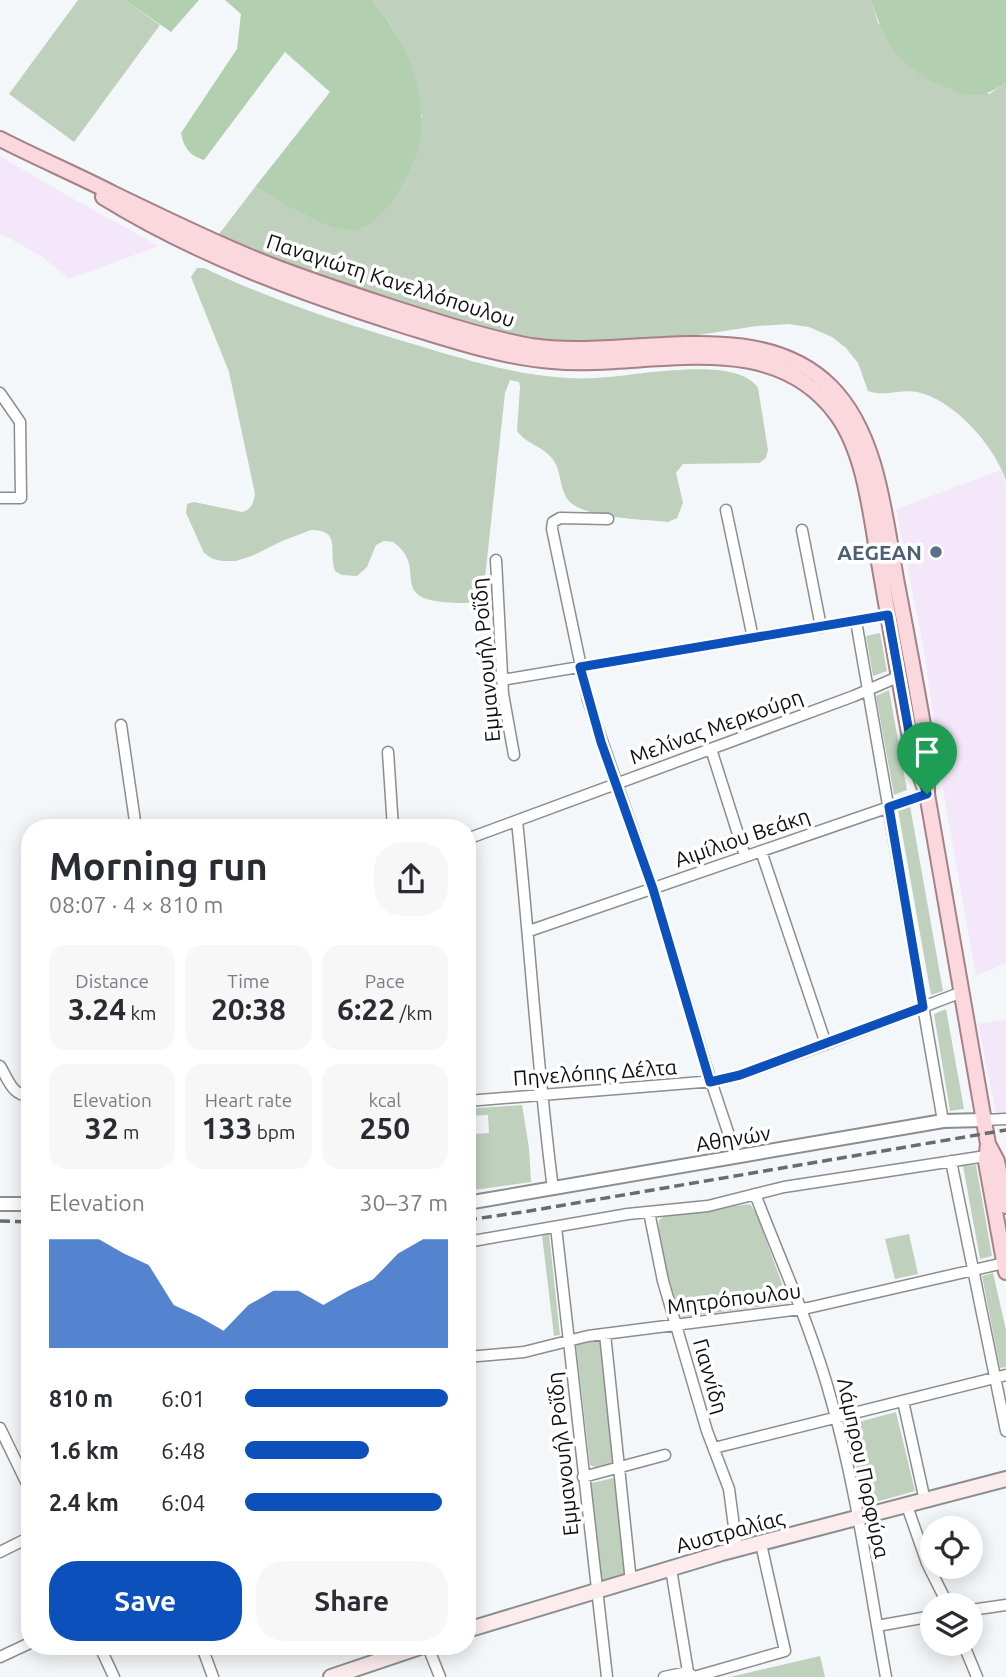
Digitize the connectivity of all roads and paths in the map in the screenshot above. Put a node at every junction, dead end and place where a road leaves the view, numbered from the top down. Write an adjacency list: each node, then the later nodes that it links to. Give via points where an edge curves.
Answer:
1 (0, 139): 2 (main road, Παναγιώτη Κανελλόπουλου)
2 (51, 165): 9 (main road, Παναγιώτη Κανελλόπουλου, via 148,224 256,274 459,342 519,357 565,362 745,359 797,377 830,406 853,443); 22 (main road, Παναγιώτη Κανελλόπουλου, via 270,265 482,334 559,349 747,347 785,357 819,376 848,407 872,463 923,725)
3 (0, 393): 4 (street, via 20,422 21,498)
4 (0, 498)
5 (726, 510): 12 (street)
6 (608, 519): 13 (street, via 560,518 552,525)
7 (802, 530): 11 (street)
8 (496, 560): 15 (street, Εμμανουήλ Ροΐδη)
9 (888, 615): 10 (street); 14 (main road, Παναγιώτη Κανελλόπουλου)
10 (856, 621): 11 (street); 16 (street)
11 (821, 627): 12 (street)
12 (753, 638): 13 (street)
13 (580, 667): 15 (street); 21 (street)
14 (900, 676): 16 (street, Μελίνας Μερκούρη); 22 (main road, Παναγιώτη Κανελλόπουλου, via 914,760)
15 (502, 680): 20 (street, Εμμανουήλ Ροΐδη)
16 (868, 691): 18 (street, Μελίνας Μερκούρη); 23 (street)
17 (121, 725): 24 (street)
18 (711, 749): 21 (street, Μελίνας Μερκούρη); 29 (street)
19 (388, 752): 25 (street)
20 (514, 755)
21 (616, 783): 26 (street, Μελίνας Μερκούρη); 30 (street)
22 (927, 794): 23 (street, Αιμίλιου Βεάκη); 32 (main road)
23 (889, 807): 28 (street, Αιμίλιου Βεάκη); 33 (street)
24 (135, 819)
25 (392, 819)
26 (517, 821): 27 (street, Μελίνας Μερκούρη); 31 (street)
27 (476, 836)
28 (761, 851): 29 (street, Αιμίλιου Βεάκη); 34 (street)
29 (745, 856): 30 (street, Αιμίλιου Βεάκη)
30 (653, 889): 31 (street, Αιμίλιου Βεάκη); 36 (street)
31 (529, 931): 38 (street)
32 (962, 992): 33 (street, Πηνελόπης Δέλτα); 41 (main road)
33 (923, 1007): 34 (street, Πηνελόπης Δέλτα); 42 (street)
34 (826, 1044): 36 (street, Πηνελόπης Δέλτα)
35 (0, 1066): 37 (street, via 15,1091)
36 (710, 1082): 38 (street, Πηνελόπης Δέλτα); 44 (street)
37 (21, 1093)
38 (541, 1095): 39 (street, Πηνελόπης Δέλτα); 46 (street)
39 (476, 1100)
40 (1006, 1119): 41 (street, Αθηνών)
41 (984, 1120): 42 (street, Αθηνών); 43 (main road)
42 (943, 1121): 44 (street, Αθηνών)
43 (987, 1150): 45 (street); 51 (main road, via 997,1161); 55 (main road)
44 (736, 1156): 46 (street, Αθηνών)
45 (951, 1161): 47 (street); 56 (street)
46 (553, 1189): 48 (street, Αθηνών)
47 (755, 1194): 52 (street, via 708,1206); 57 (street, Λάμπρου Πορφύρα)
48 (476, 1202)
49 (0, 1204): 50 (street)
50 (21, 1204)
51 (1006, 1206)
52 (649, 1212): 53 (street); 58 (street, Γιαννίδη)
53 (556, 1227): 54 (street); 60 (street, Εμμανουήλ Ροΐδη)
54 (476, 1240)
55 (1005, 1268): 56 (street, Μητρόπουλου)
56 (974, 1271): 57 (street, Μητρόπουλου); 63 (street)
57 (800, 1310): 58 (street, Μητρόπουλου); 65 (street, Λάμπρου Πορφύρα)
58 (677, 1325): 59 (street, Μητρόπουλου); 68 (street, Γιαννίδη)
59 (606, 1334): 60 (street, Μητρόπουλου); 71 (street)
60 (569, 1342): 61 (street, Μητρόπουλου); 72 (street, Εμμανουήλ Ροΐδη)
61 (476, 1356)
62 (1006, 1375): 63 (street)
63 (995, 1378): 64 (street); 67 (street)
64 (903, 1401): 65 (street); 74 (street)
65 (836, 1418): 68 (street); 76 (street, Λάμπρου Πορφύρα)
66 (0, 1428): 70 (street)
67 (1006, 1431)
68 (714, 1448): 79 (street, Γιαννίδη, via 731,1495)
69 (665, 1455): 71 (street)
70 (21, 1469)
71 (620, 1469): 72 (street); 82 (street)
72 (583, 1477): 83 (street, Εμμανουήλ Ροΐδη)
73 (1006, 1479): 74 (main road, Αυστραλίας)
74 (925, 1501): 75 (main road, Αυστραλίας)
75 (907, 1506): 76 (main road, Αυστραλίας); 84 (street)
76 (858, 1519): 78 (main road, Αυστραλίας); 88 (street, Λάμπρου Πορφύρα)
77 (21, 1542): 80 (street)
78 (761, 1544): 79 (main road, Αυστραλίας); 98 (street, via 785,1651)
79 (737, 1549): 81 (main road, Αυστραλίας)
80 (0, 1552)
81 (671, 1569): 82 (main road, Αυστραλίας); 98 (street)
82 (631, 1582): 83 (main road, Αυστραλίας)
83 (597, 1593): 89 (main road, Αυστραλίας); 103 (street, Εμμανουήλ Ροΐδη)
84 (942, 1593)
85 (1006, 1605): 86 (street)
86 (983, 1608)
87 (920, 1618): 88 (street)
88 (877, 1626): 105 (street, Λάμπρου Πορφύρα)
89 (476, 1627)
90 (21, 1647): 96 (street)
91 (104, 1655): 99 (street)
92 (205, 1655): 100 (street)
93 (400, 1655): 97 (main road)
94 (431, 1655): 102 (street)
95 (968, 1656): 106 (street)
96 (0, 1657)
97 (351, 1674): 101 (main road)
98 (692, 1675): 104 (street)
99 (114, 1677)
100 (213, 1677)
101 (331, 1677)
102 (440, 1677)
103 (607, 1677)
104 (664, 1677)
105 (886, 1677)
106 (977, 1677)

